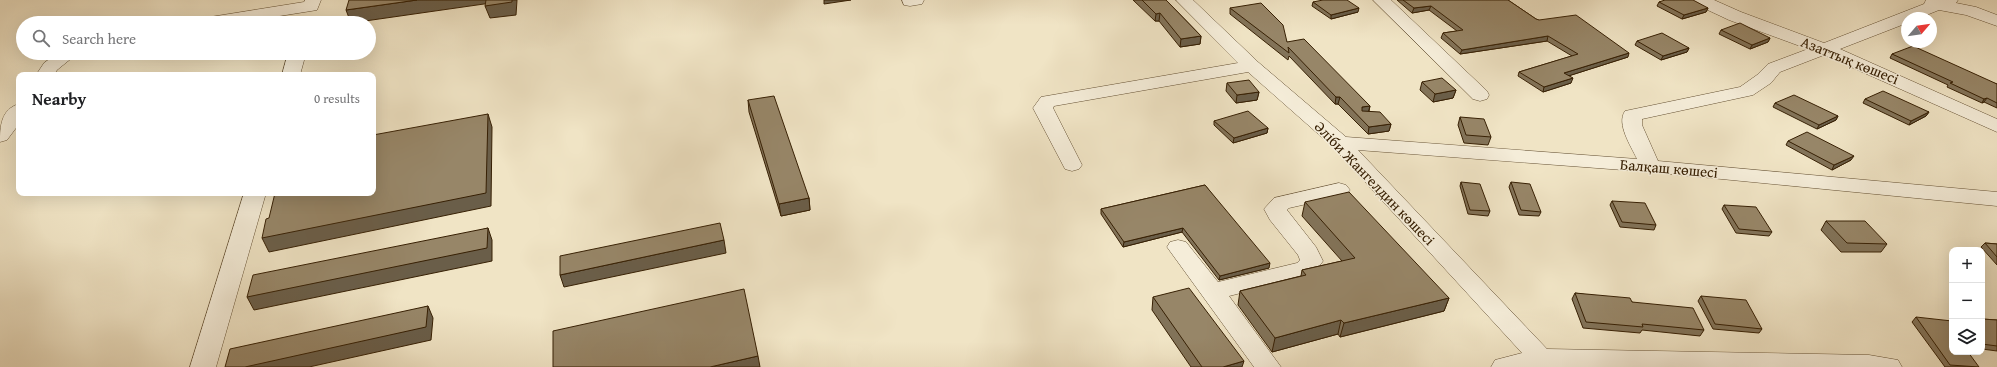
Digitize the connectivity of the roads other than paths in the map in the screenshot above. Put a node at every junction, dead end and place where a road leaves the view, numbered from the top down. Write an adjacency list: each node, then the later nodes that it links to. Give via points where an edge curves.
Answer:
1 (1184, 0): 12 (street, Әліби Жангелдин көшесі)
2 (1380, 0): 15 (street)
3 (1701, 0): 9 (street, Азаттық көшесі, via 1735,16)
4 (1935, 2): 8 (street); 9 (street)
5 (312, 3): 6 (street); 7 (street)
6 (242, 16)
7 (308, 16)
8 (1997, 20)
9 (1826, 49): 17 (street, Азаттық көшесі); 21 (street, via 1774,68 1764,79 1746,91 1632,115 1632,125)
10 (60, 60): 13 (street)
11 (295, 60): 14 (street)
12 (1252, 66): 19 (street, Әліби Жангелдин көшесі); 20 (street, via 1048,101 1043,108)
13 (47, 72)
14 (292, 72)
15 (1480, 94)
16 (16, 114): 18 (street)
17 (1997, 126)
18 (0, 136)
19 (1340, 143): 21 (street, Балқаш көшесі); 27 (street, Әліби Жангелдин көшесі)
20 (1072, 165)
21 (1650, 166): 24 (street, Балқаш көшесі)
22 (1339, 190): 26 (street, via 1282,203 1275,209 1308,252 1312,261 1305,269)
23 (254, 196): 28 (street)
24 (1997, 199)
25 (1178, 248): 26 (street)
26 (1213, 292): 29 (street)
27 (1544, 362): 30 (street); 31 (street, via 1869,364)
28 (203, 367)
29 (1268, 367)
30 (1504, 367)
31 (1889, 367)

